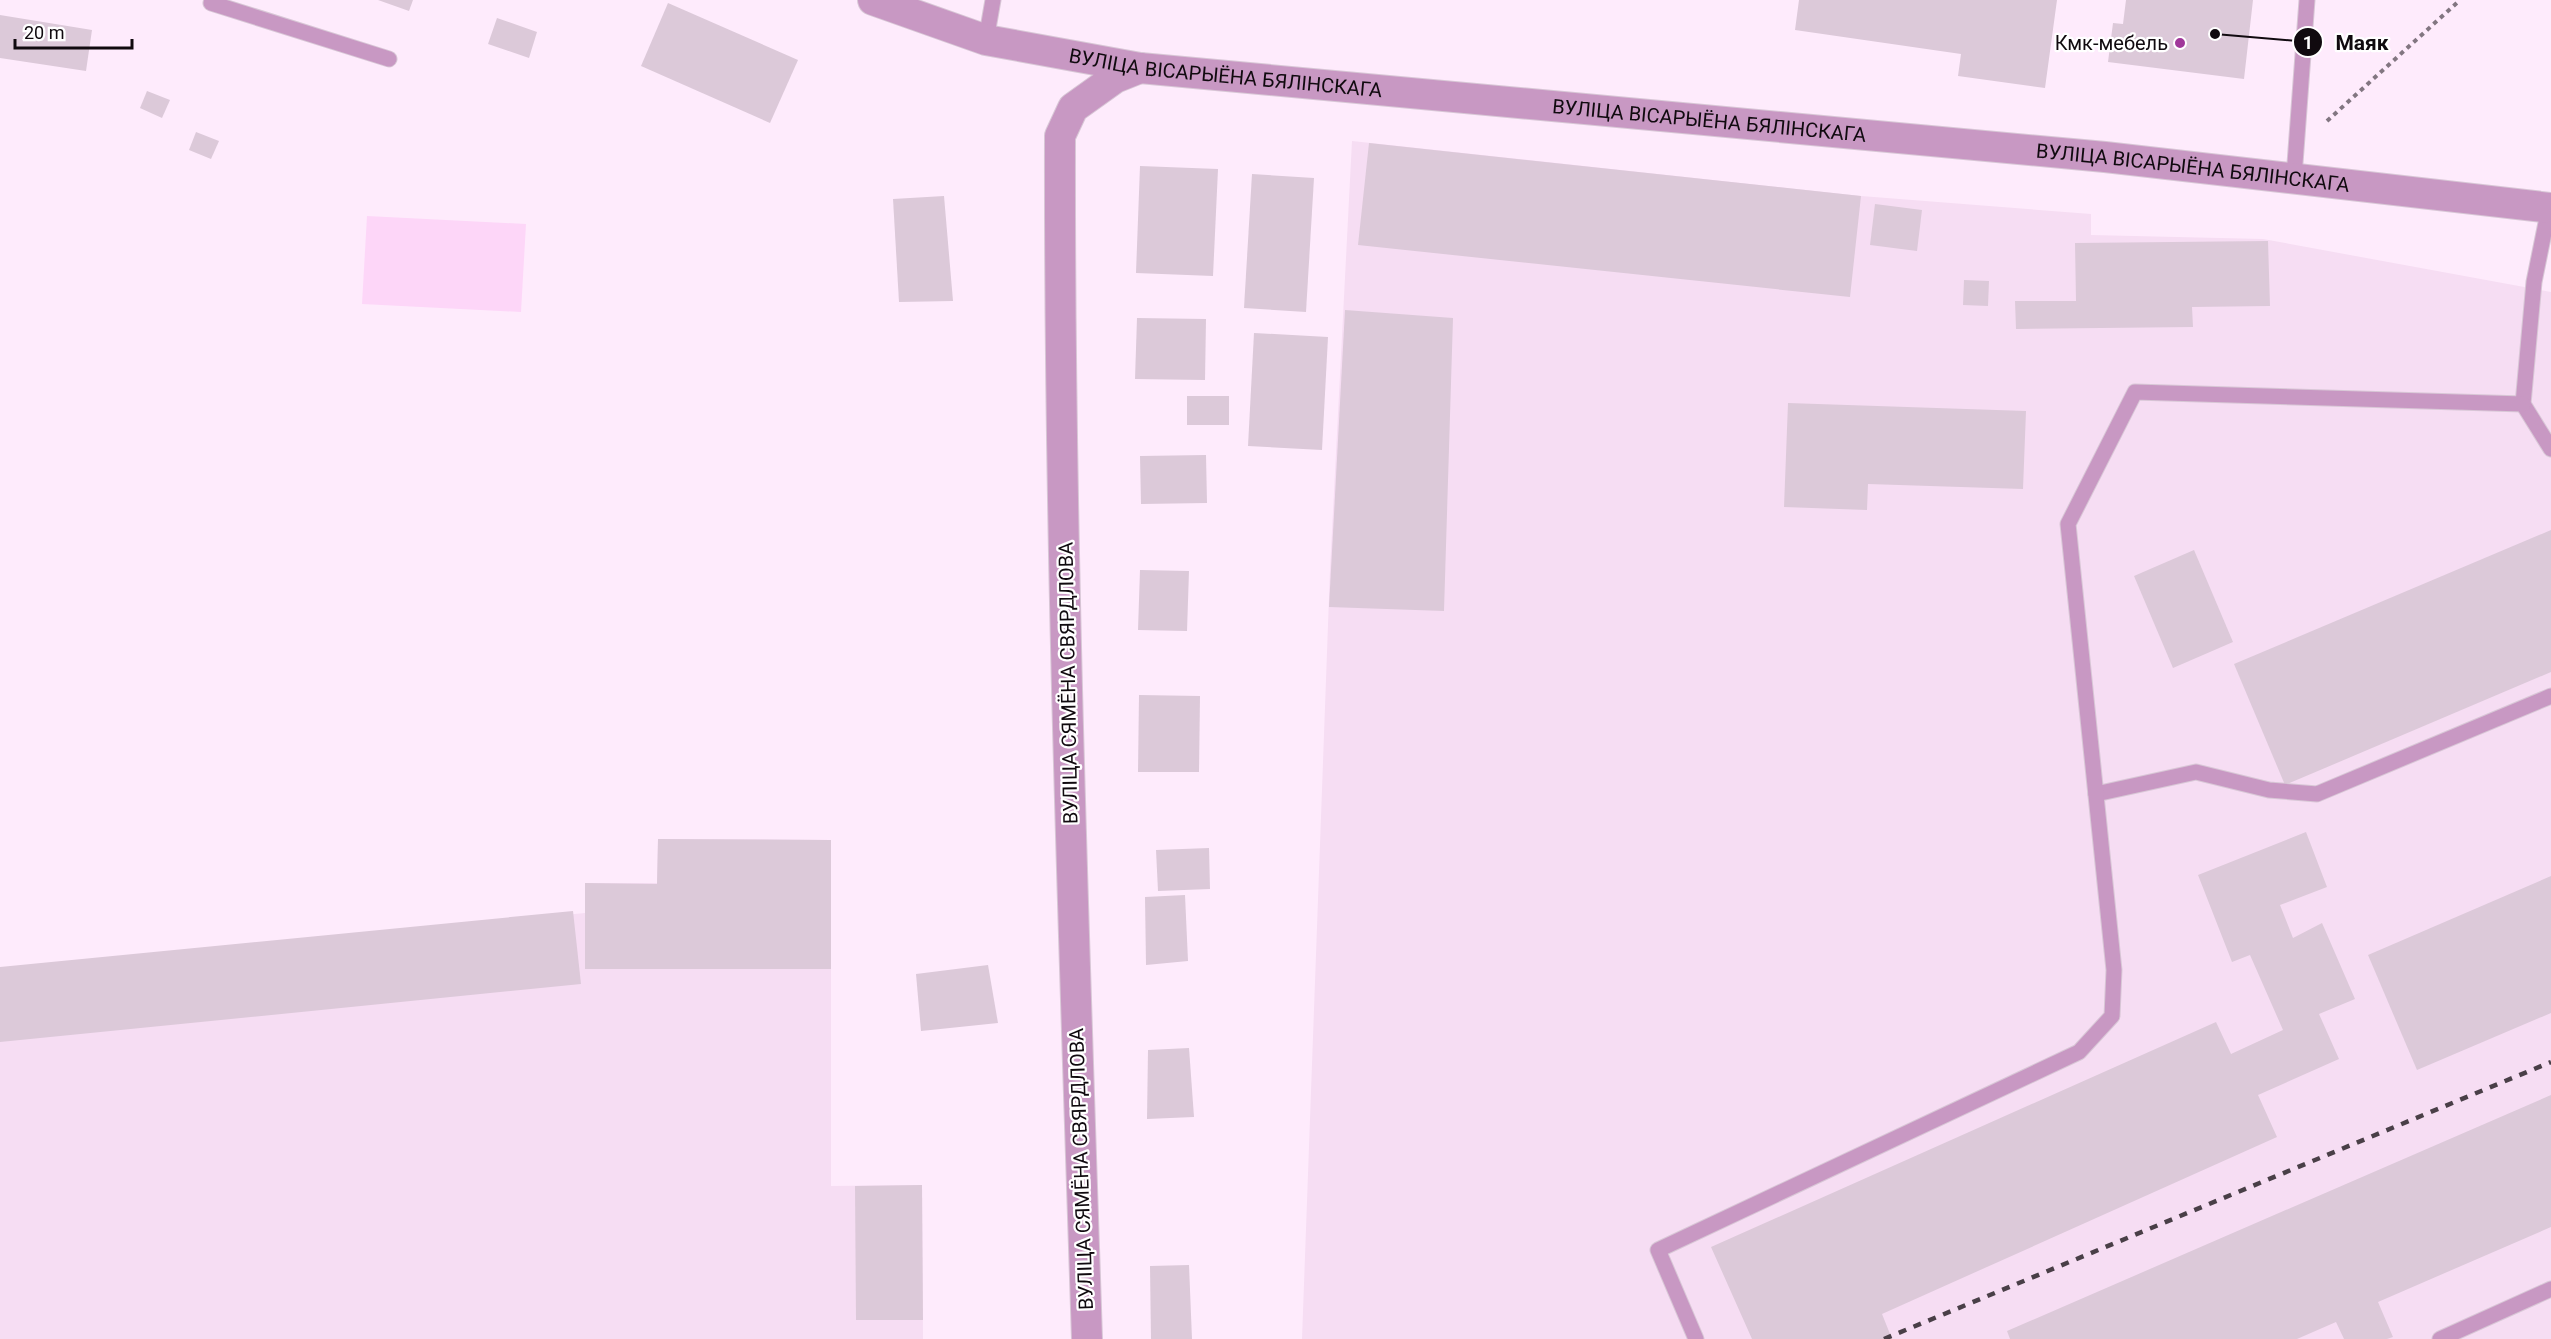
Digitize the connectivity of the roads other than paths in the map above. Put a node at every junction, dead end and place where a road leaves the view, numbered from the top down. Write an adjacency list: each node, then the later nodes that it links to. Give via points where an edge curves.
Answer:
1 (212, 0): 6 (lane, via 211,3)
2 (873, 0): 5 (street, ВУЛІЦА ВІСАРЫЁНА БЯЛІНСКАГА)
3 (993, 0): 5 (lane)
4 (2307, 0): 8 (lane)
5 (986, 40): 7 (street, ВУЛІЦА ВІСАРЫЁНА БЯЛІНСКАГА)
6 (389, 59)
7 (1140, 68): 8 (street, ВУЛІЦА ВІСАРЫЁНА БЯЛІНСКАГА, via 2105,157); 15 (street, ВУЛІЦА СЯМЁНА СВЯРДЛОВА, via 1115,78 1074,108 1060,136 1071,841)
8 (2295, 164): 9 (street, ВУЛІЦА ВІСАРЫЁНА БЯЛІНСКАГА)
9 (2550, 208): 10 (lane, via 2534,282)
10 (2523, 404): 11 (lane); 13 (lane, via 2135,392 2068,524)
11 (2551, 449)
12 (2551, 696): 13 (lane, via 2317,794 2269,790 2196,772)
13 (2096, 794): 16 (lane, via 2114,970 2112,1016 2079,1052 1658,1250)
14 (2551, 1289): 17 (lane)
15 (1087, 1339)
16 (1696, 1339)
17 (2439, 1339)

